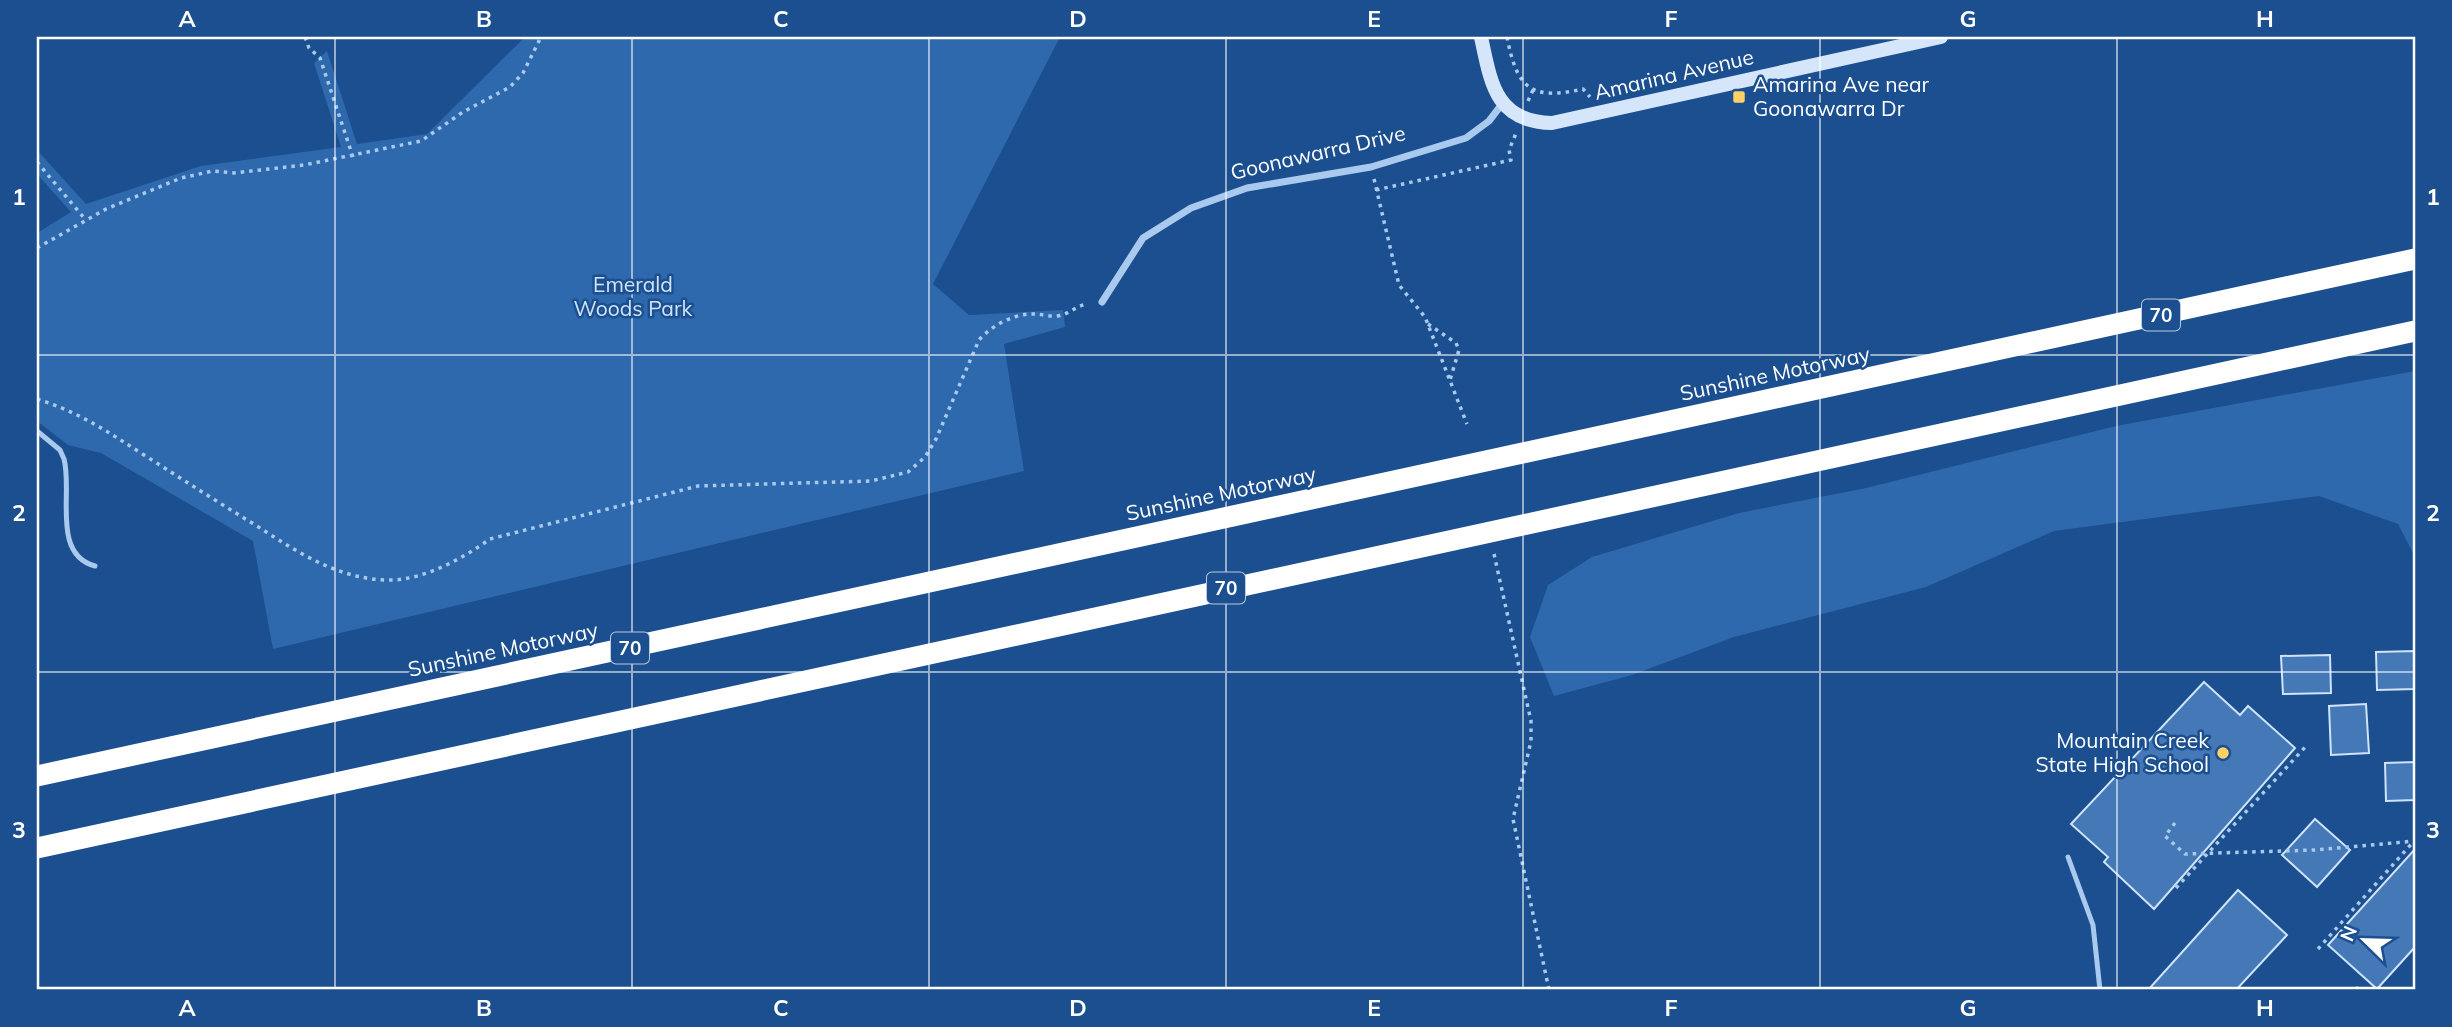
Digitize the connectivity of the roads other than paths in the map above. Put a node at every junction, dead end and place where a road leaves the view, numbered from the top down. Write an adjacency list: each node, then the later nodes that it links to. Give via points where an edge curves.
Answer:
1 (1481, 37): 3 (street)
2 (1941, 37): 3 (street, Amarina Avenue, via 1569,121 1534,123 1516,117)
3 (1502, 104): 5 (street, Goonawarra Drive, via 1466,138 1371,167 1247,188 1191,208 1143,238)
4 (2415, 259): 9 (highway, Sunshine Motorway / 70)
5 (1102, 302)
6 (2415, 331): 10 (highway, 70)
7 (37, 431): 8 (lane, via 64,459 70,544 84,563)
8 (95, 566)
9 (37, 776)
10 (37, 848)
11 (2068, 857): 12 (lane, via 2093,925)
12 (2100, 990)

